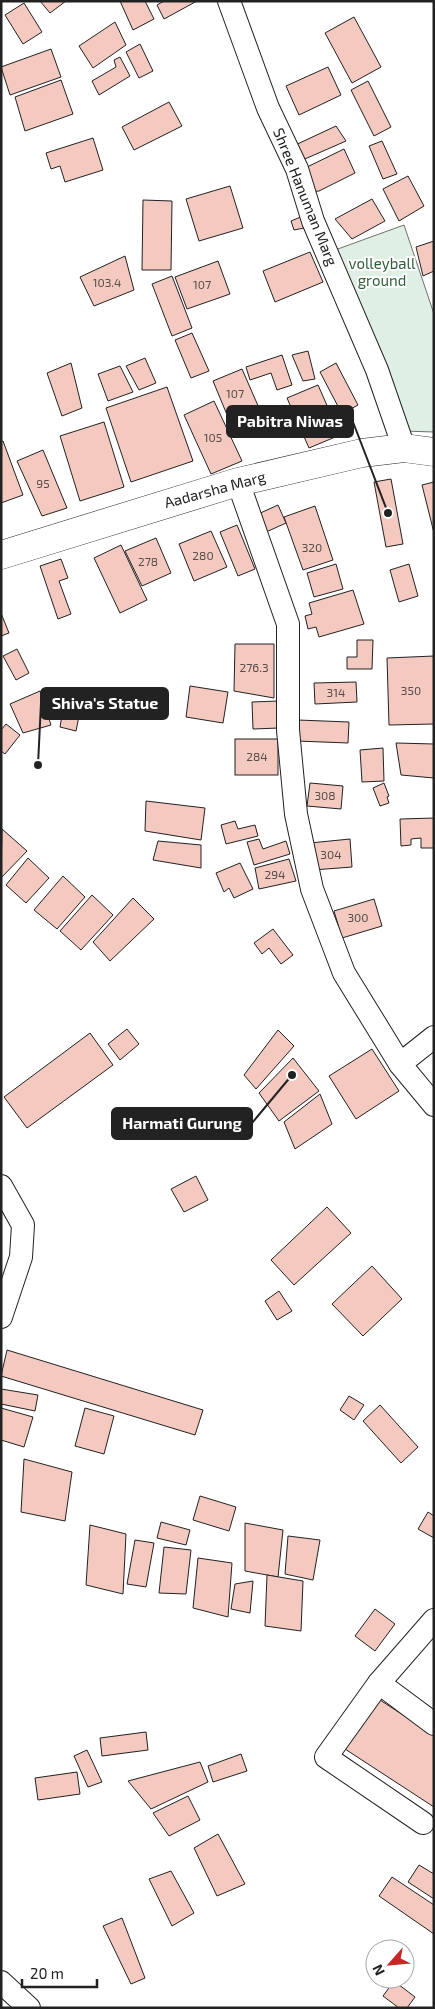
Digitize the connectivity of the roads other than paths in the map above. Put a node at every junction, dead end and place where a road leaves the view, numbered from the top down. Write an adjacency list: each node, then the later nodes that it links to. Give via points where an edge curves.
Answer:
1 (230, 1): 2 (street, Shree Hanuman Marg, via 268,108 297,169 313,221 377,370)
2 (404, 448): 3 (main road, Aadarsha Marg); 4 (main road, Aadarsha Marg, via 362,454)
3 (434, 452)
4 (238, 482): 5 (main road, Aadarsha Marg); 7 (street, via 288,624 288,730 296,814 312,890 344,973)
5 (1, 555)
6 (434, 1037): 7 (street)
7 (400, 1064): 8 (street)
8 (434, 1105)
9 (1, 1186): 10 (street, via 23,1225 21,1257)
10 (1, 1317)
11 (434, 1620): 12 (street)
12 (379, 1683): 13 (street); 14 (street, via 326,1757)
13 (434, 1724)
14 (423, 1823)
15 (1, 1982): 16 (street)
16 (29, 2008)

